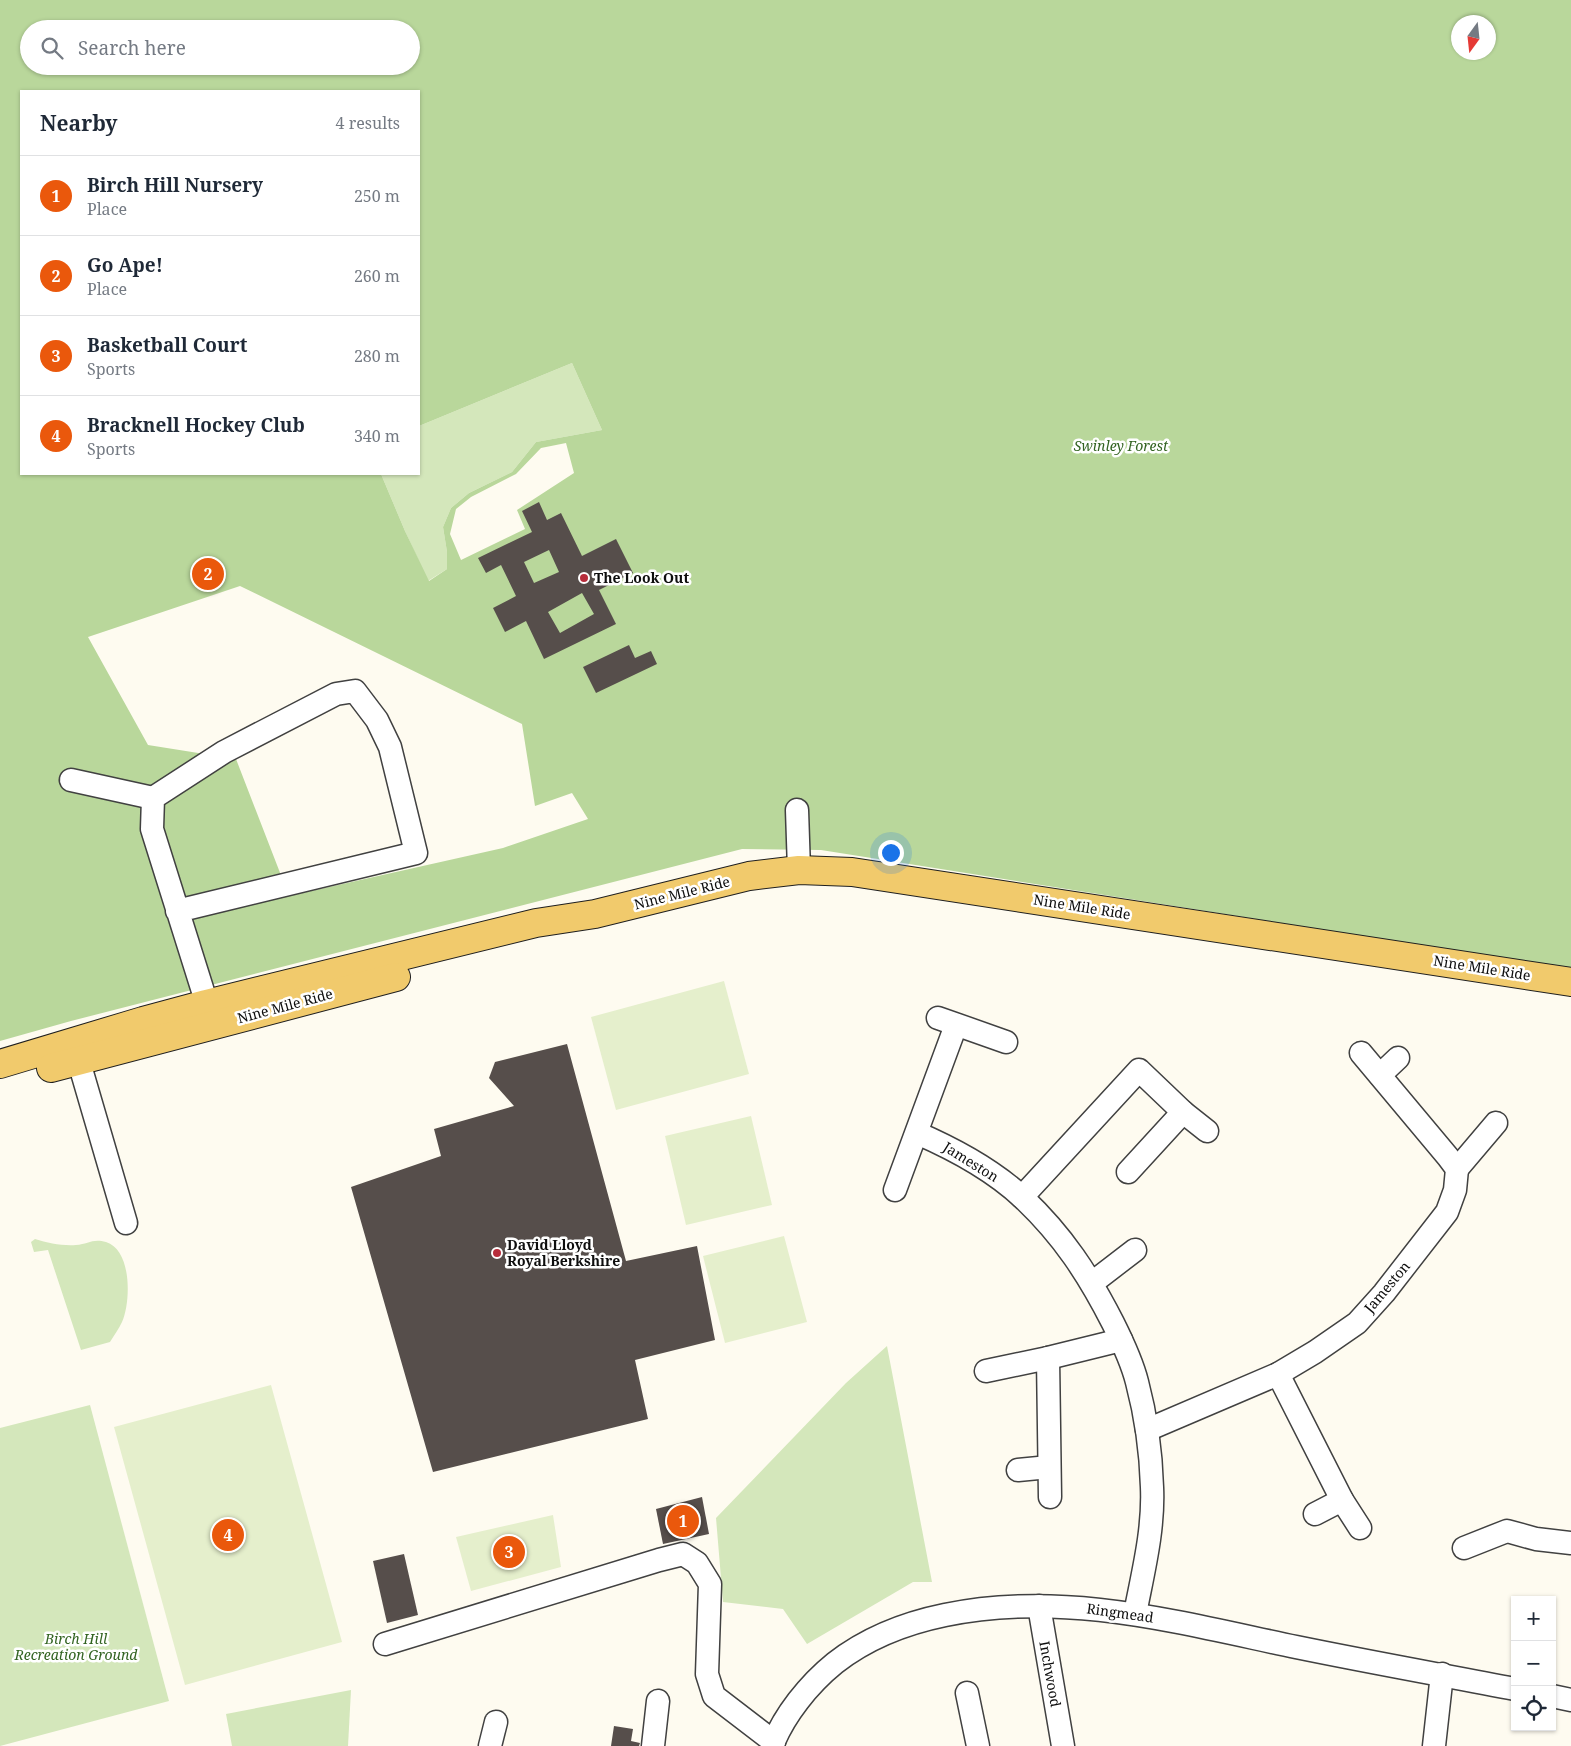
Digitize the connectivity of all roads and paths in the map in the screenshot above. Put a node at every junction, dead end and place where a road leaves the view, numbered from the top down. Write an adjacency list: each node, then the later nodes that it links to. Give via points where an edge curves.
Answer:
1 (71, 780): 2 (street)
2 (153, 798): 5 (street, via 152,829); 5 (street, via 224,752 336,694 355,691 377,720 390,747 416,852)
3 (797, 810): 4 (street)
4 (799, 870): 6 (main road, Nine Mile Ride, via 852,872); 7 (main road, Nine Mile Ride, via 749,876 595,914 540,938)
5 (178, 911): 7 (street)
6 (1571, 982)
7 (210, 1015): 9 (main road, Nine Mile Ride)
8 (1006, 1042): 18 (street, via 947,1021)
9 (76, 1051): 12 (main road, Nine Mile Ride); 14 (main road, Nine Mile Ride); 23 (street)
10 (1361, 1053): 13 (street)
11 (1398, 1058): 13 (street)
12 (0, 1064)
13 (1380, 1075): 19 (street)
14 (0, 1082)
15 (1183, 1112): 17 (street); 20 (street); 22 (street, via 1139,1070)
16 (1496, 1123): 19 (street)
17 (1208, 1131)
18 (917, 1133): 21 (street); 22 (street, Jameston, via 946,1145)
19 (1456, 1169): 29 (street, Jameston, via 1455,1190 1447,1212 1384,1293 1357,1323)
20 (1128, 1172)
21 (895, 1190)
22 (1022, 1196): 25 (street, Jameston, via 1059,1235)
23 (126, 1223)
24 (1136, 1250): 25 (street)
25 (1092, 1283): 26 (street, Jameston)
26 (1121, 1340): 27 (street); 30 (street, Jameston, via 1137,1381)
27 (1048, 1358): 28 (street); 31 (street)
28 (986, 1371)
29 (1278, 1374): 30 (street, Jameston); 34 (street)
30 (1147, 1430): 40 (street, Jameston, via 1152,1488 1149,1542)
31 (1049, 1467): 32 (street); 33 (street)
32 (1018, 1470)
33 (1050, 1497)
34 (1342, 1500): 35 (street); 36 (street)
35 (1314, 1514)
36 (1360, 1528)
37 (1571, 1543): 38 (street, via 1536,1539 1507,1531)
38 (1464, 1548)
39 (1039, 1606): 40 (street, Ringmead); 49 (street, Ringmead, via 996,1606 922,1620 860,1646 814,1682 783,1724); 50 (street, Inchwood)
40 (1136, 1614): 42 (street, Ringmead)
41 (385, 1644): 49 (street, via 683,1554 697,1563 710,1584 707,1674 714,1696)
42 (1442, 1674): 43 (street, Ringmead); 54 (street)
43 (1511, 1688)
44 (968, 1693): 53 (street)
45 (1556, 1697): 46 (street)
46 (1571, 1700)
47 (658, 1701): 52 (street)
48 (496, 1722): 51 (street)
49 (773, 1744)
50 (1056, 1745)
51 (490, 1746)
52 (653, 1746)
53 (978, 1746)
54 (1434, 1746)

